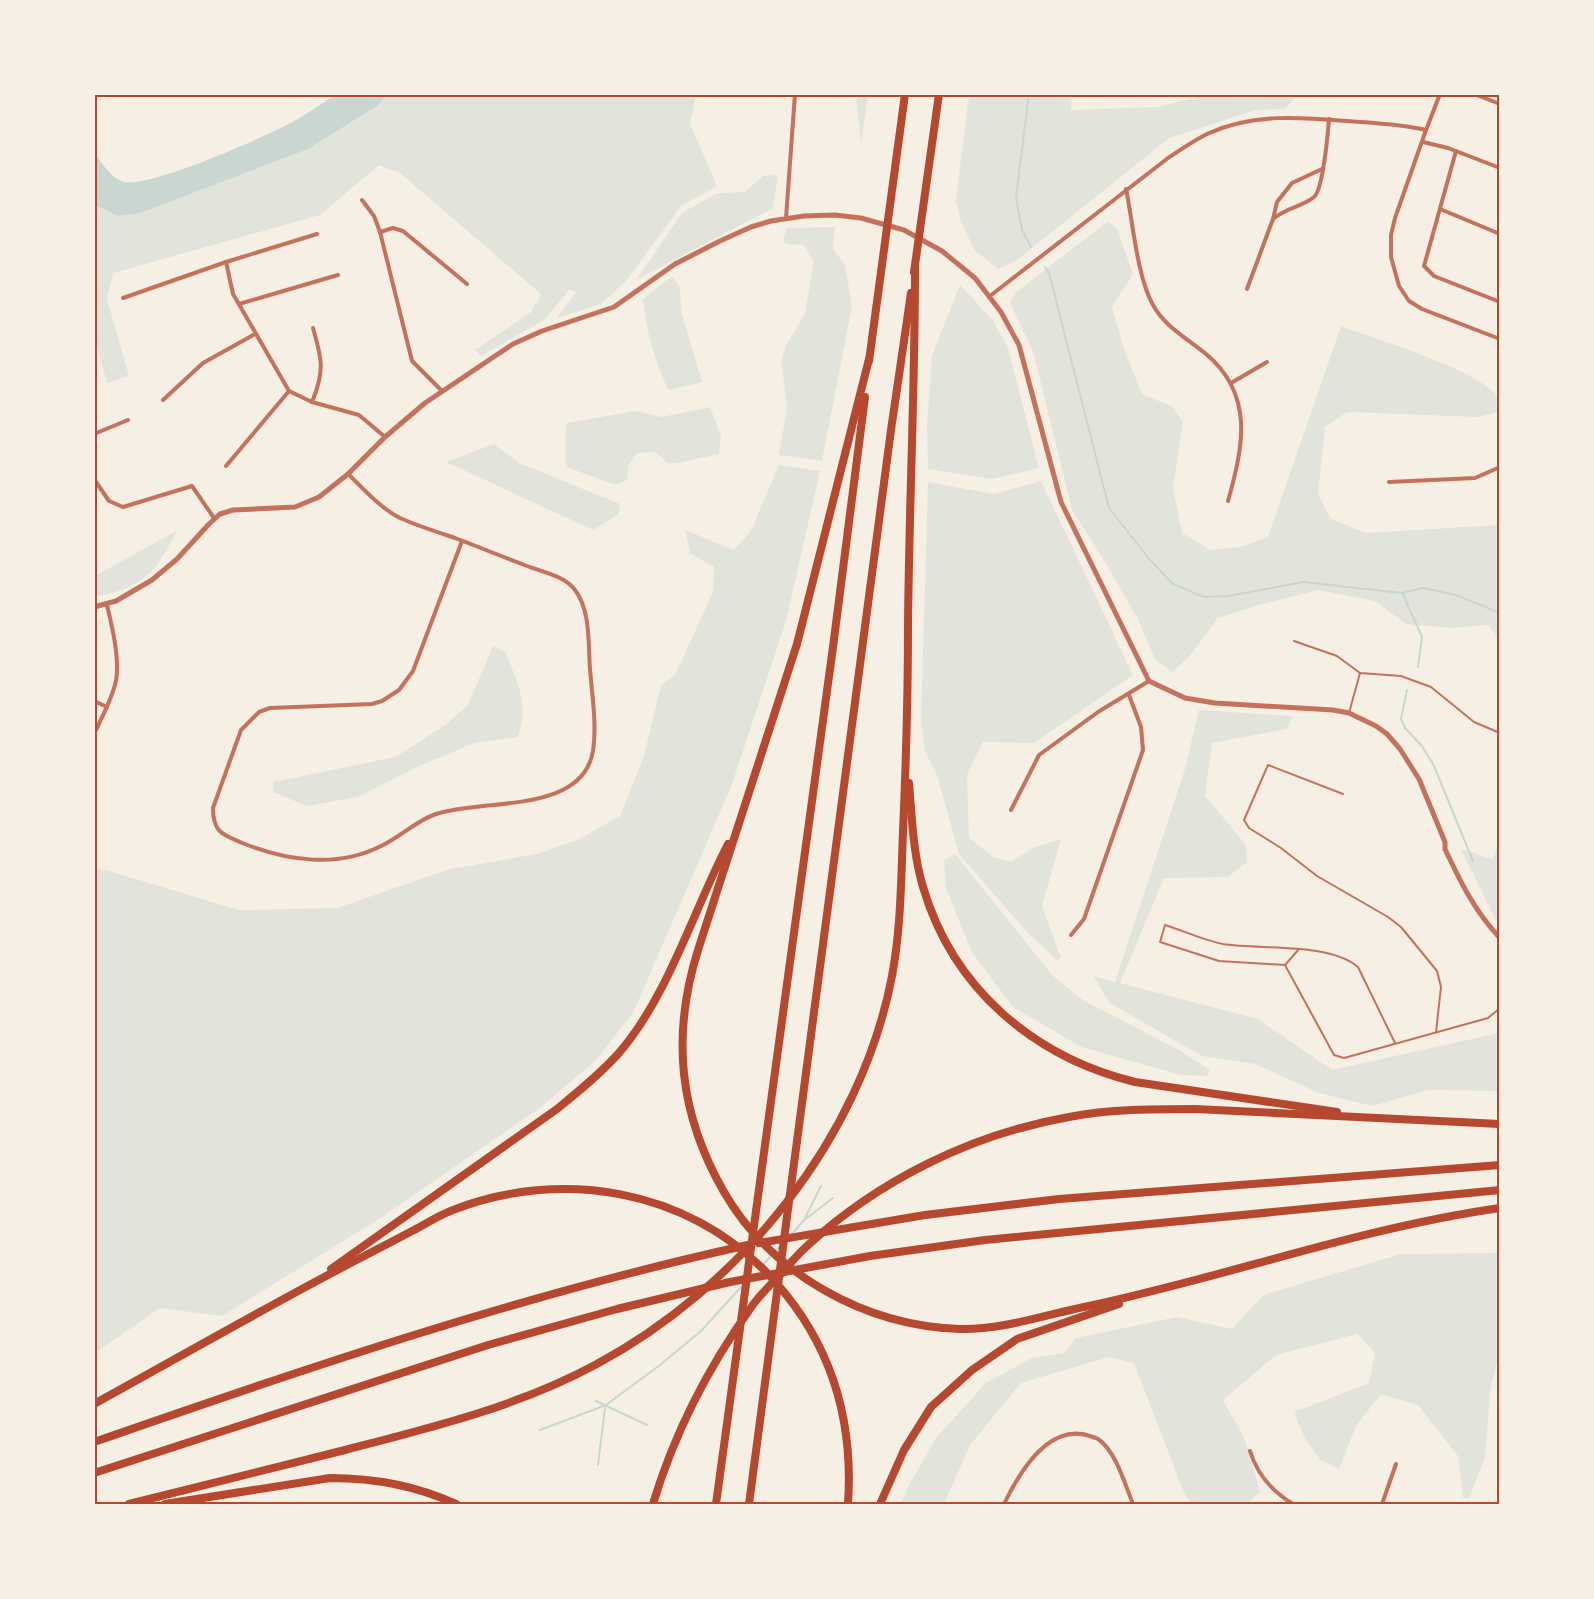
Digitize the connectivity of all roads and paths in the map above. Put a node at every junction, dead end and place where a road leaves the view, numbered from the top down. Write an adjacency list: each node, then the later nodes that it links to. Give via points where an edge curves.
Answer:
1 (795, 94): 16 (street)
2 (905, 94): 33 (highway)
3 (939, 94): 22 (highway)
4 (1440, 94): 8 (street)
5 (1474, 94): 6 (street)
6 (1500, 104)
7 (1329, 119): 8 (street); 12 (street, via 1327,156); 13 (street, via 1274,117 1228,126 1193,141)
8 (1426, 130): 9 (street)
9 (1423, 142): 10 (street); 32 (street, via 1391,235 1391,257 1400,286 1409,301 1422,309)
10 (1456, 151): 11 (street); 15 (street)
11 (1500, 168)
12 (1322, 169): 17 (street, via 1292,183 1283,192); 17 (street, via 1315,197)
13 (1126, 189): 26 (street); 35 (street, via 1144,283 1153,304 1163,319 1207,355)
14 (362, 200): 18 (street)
15 (1440, 209): 20 (street); 28 (street, via 1424,266 1434,276)
16 (786, 218): 26 (street, via 835,215 871,219 904,230 951,257); 37 (street, via 751,227 698,252 614,307 521,339)
17 (1273, 219): 25 (street)
18 (380, 232): 24 (street, via 393,228 403,231); 37 (street, via 412,361)
19 (317, 234): 21 (street)
20 (1500, 234)
21 (226, 262): 27 (street); 29 (street)
22 (915, 267): 62 (highway); 90 (highway)
23 (338, 275): 29 (street)
24 (467, 284)
25 (1247, 289)
26 (990, 296): 55 (street, via 1019,345 1061,502)
27 (123, 298)
28 (1500, 302)
29 (239, 304): 31 (street)
30 (313, 328): 39 (street, via 322,369)
31 (255, 334): 36 (street); 38 (street, via 202,363)
32 (1500, 339)
33 (869, 359): 65 (highway, via 797,644); 89 (highway)
34 (1267, 362): 35 (street)
35 (1231, 383): 48 (street, via 1242,414 1243,431)
36 (289, 391): 39 (street); 43 (street)
37 (442, 391): 42 (street)
38 (163, 400)
39 (312, 402): 42 (street, via 358,415)
40 (128, 420): 41 (street)
41 (94, 434)
42 (385, 436): 45 (street)
43 (226, 466)
44 (1500, 467): 47 (street, via 1475,478)
45 (348, 474): 49 (street, via 304,504 233,510); 50 (street, via 386,510)
46 (94, 479): 49 (street, via 108,501 123,507 192,486)
47 (1389, 482)
48 (1227, 501)
49 (214, 518): 51 (street, via 163,573)
50 (462, 541): 50 (street, via 564,580 578,592 585,612 594,728 591,757 583,775 568,788 546,796 435,814 380,847 333,859 290,858 222,835 213,819 213,808 241,730 259,712 270,708 372,704 399,690 413,671)
51 (107, 604): 52 (street); 58 (street, via 117,673)
52 (94, 607)
53 (1294, 641): 54 (lane, via 1337,656)
54 (1360, 673): 59 (lane); 60 (lane, via 1401,676 1431,687 1474,722)
55 (1149, 681): 56 (street); 59 (street, via 1195,700)
56 (1129, 695): 64 (street, via 1098,712 1039,755); 66 (street, via 1141,727 1143,750 1084,919)
57 (94, 701): 58 (street)
58 (107, 707): 61 (street)
59 (1349, 713): 67 (street, via 1387,734 1400,749 1419,779 1467,895 1487,926)
60 (1500, 733)
61 (94, 734)
62 (907, 746): 73 (highway, via 913,837 930,907 958,964 1011,1022 1052,1051 1115,1077); 85 (highway, via 900,912 892,977 877,1033 826,1146 772,1220 726,1269 648,1333 595,1365 522,1398 424,1430)
63 (1343, 794): 71 (lane, via 1268,765 1244,820 1249,828 1317,876 1401,927 1437,971 1441,987)
64 (1011, 810)
65 (737, 826): 78 (highway, via 660,991 619,1052 592,1081); 79 (highway, via 689,978 682,1039 684,1079 703,1152 747,1226 796,1272 823,1290 893,1320 935,1327 993,1328)
66 (1071, 935)
67 (1500, 938)
68 (1299, 949): 69 (lane); 69 (lane, via 1222,944 1165,925 1160,942 1219,961); 72 (lane, via 1349,959 1358,967)
69 (1286, 965): 72 (lane, via 1334,1055 1352,1057)
70 (1500, 1008): 71 (lane, via 1488,1018)
71 (1436, 1032): 72 (lane)
72 (1395, 1042)
73 (1380, 1118): 74 (highway); 88 (highway, via 1195,1109 1097,1112 999,1134 926,1164 863,1202 807,1246 753,1305 701,1388 678,1435)
74 (1500, 1124)
75 (1500, 1165): 81 (highway, via 1059,1199 925,1215 773,1240 548,1294)
76 (1500, 1190): 84 (highway, via 986,1240 730,1282 488,1346)
77 (1500, 1208): 79 (highway, via 1445,1216)
78 (305, 1287): 80 (highway); 91 (highway, via 451,1211 495,1196 530,1190 597,1190 668,1208 698,1221 741,1249 778,1285 804,1318 831,1371 843,1411)
79 (1152, 1293): 92 (highway, via 1017,1339 972,1370 931,1407 904,1450)
80 (94, 1404)
81 (94, 1442)
82 (1250, 1451): 95 (street, via 1269,1485)
83 (1396, 1464): 96 (street)
84 (94, 1473)
85 (129, 1504)
86 (165, 1504): 87 (highway, via 341,1478 401,1485)
87 (456, 1504)
88 (653, 1504)
89 (716, 1504)
90 (749, 1504)
91 (848, 1504)
92 (880, 1504)
93 (1004, 1504): 94 (street, via 1035,1454 1056,1437 1079,1433 1098,1439 1115,1459)
94 (1133, 1504)
95 (1293, 1504)
96 (1382, 1504)

